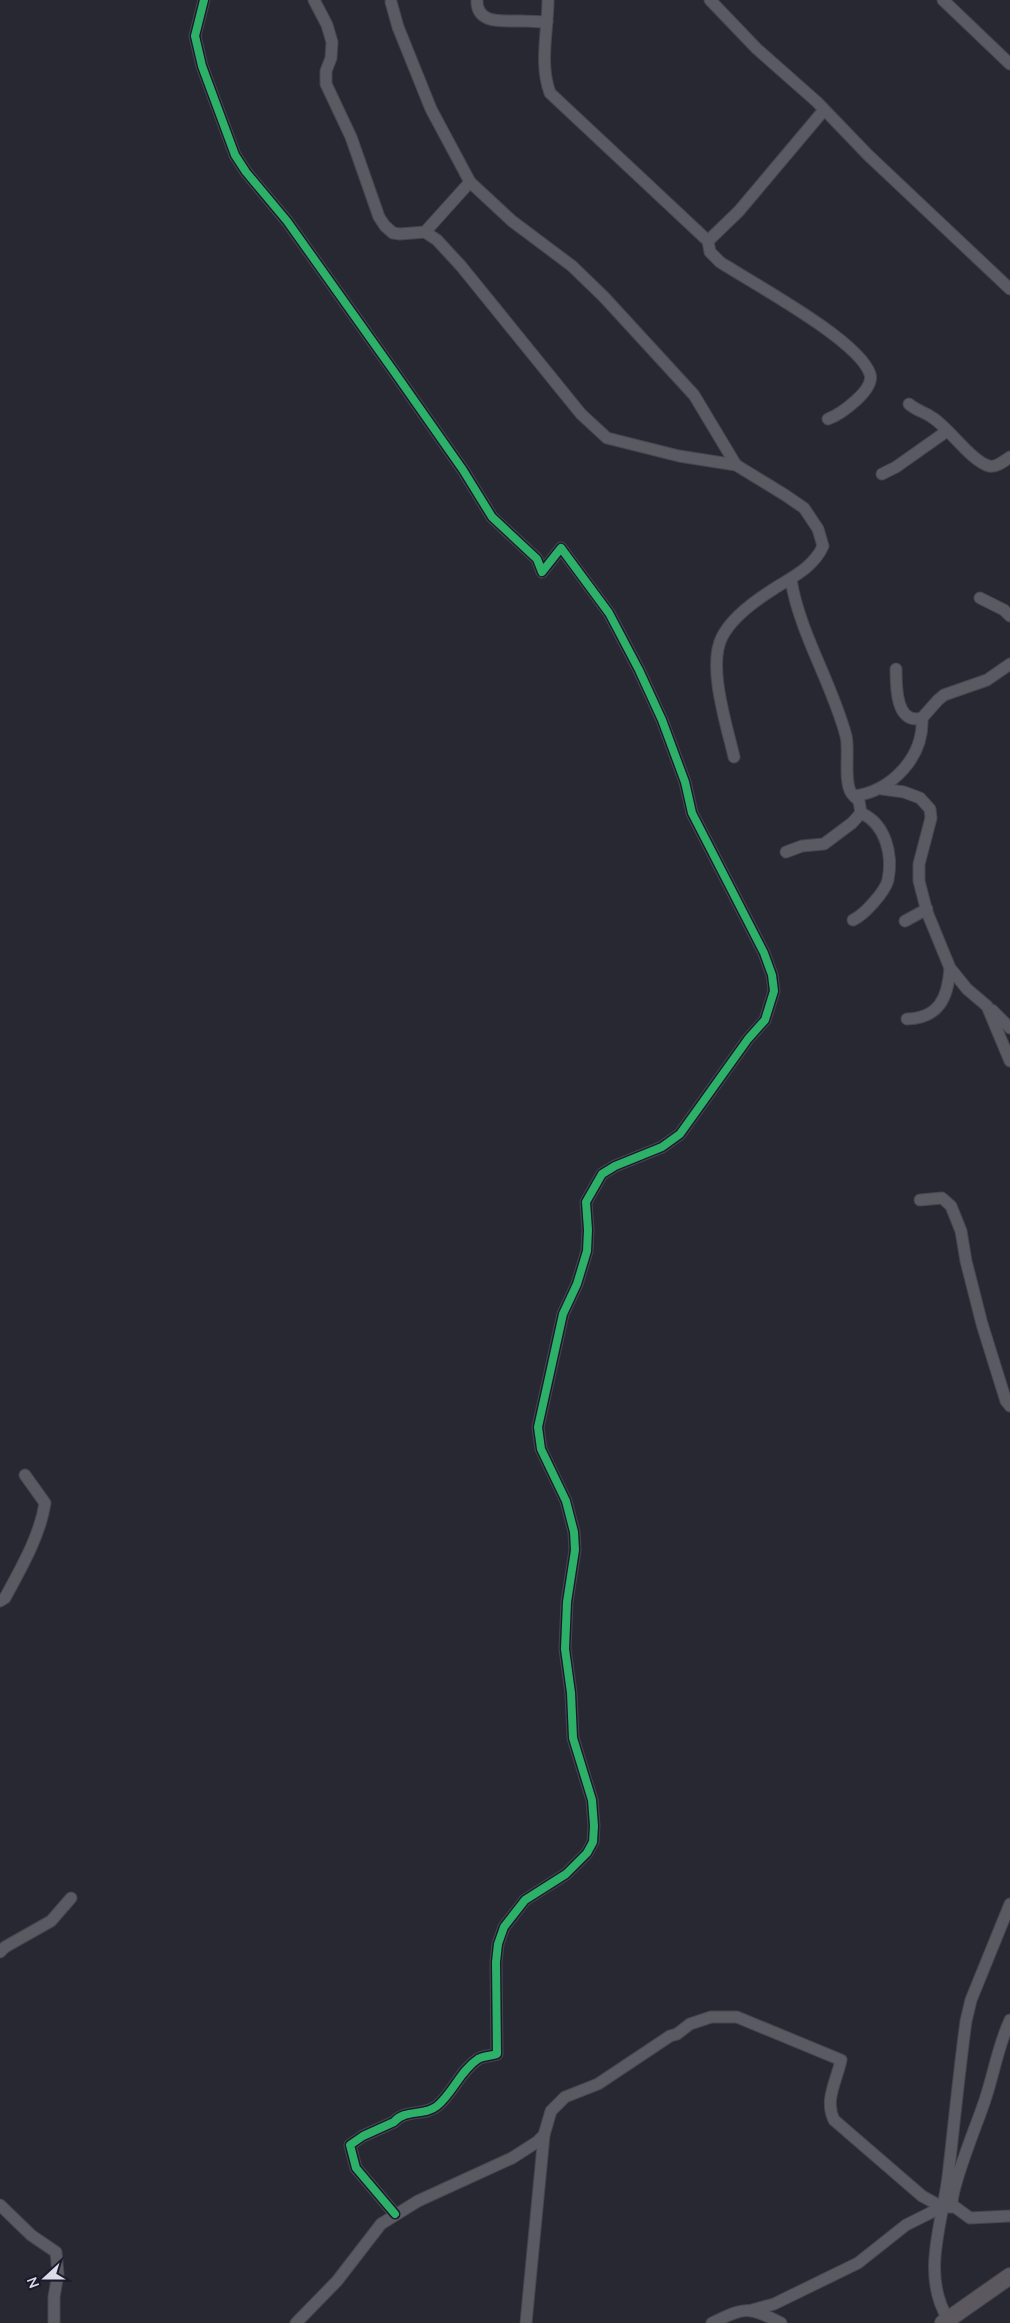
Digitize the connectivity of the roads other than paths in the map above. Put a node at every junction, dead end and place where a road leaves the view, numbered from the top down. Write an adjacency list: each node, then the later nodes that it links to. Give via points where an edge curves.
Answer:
1 (204, 0): 51 (street, via 195,36 202,66 235,155 287,220 463,470 492,518 537,559 542,572 561,548 609,613 662,720 692,813 764,953 774,991 765,1020 680,1134 662,1147 602,1174 586,1202 587,1250 577,1284 563,1314 538,1427 541,1449 566,1501 574,1532 565,1649 573,1738 592,1800 593,1842 571,1869 526,1900 504,1927 496,1962 497,2054 479,2058 436,2107 397,2119 350,2145 356,2168)
2 (314, 0): 12 (street, via 332,42 326,84 351,137 379,217 393,233)
3 (477, 0): 8 (street, via 480,14 485,18)
4 (548, 0): 8 (street)
5 (710, 0): 10 (street, via 757,49)
6 (943, 0): 9 (street)
7 (391, 2): 11 (street, via 431,109)
8 (547, 22): 13 (street, via 545,54 550,93)
9 (1010, 64)
10 (824, 110): 13 (street); 14 (street)
11 (470, 182): 12 (street); 19 (street, via 512,222 572,266 604,297 694,395)
12 (425, 232): 19 (street, via 461,266 581,414 607,438 679,456)
13 (706, 248): 16 (street, via 746,279 814,318 864,364 870,374 870,382 864,392)
14 (1010, 289)
15 (909, 404): 17 (street, via 917,412 932,417)
16 (828, 419)
17 (947, 431): 18 (street, via 989,466 996,466); 20 (street, via 896,468)
18 (1010, 457)
19 (736, 465): 21 (street, via 804,508 818,529 823,546 818,556)
20 (882, 474)
21 (791, 580): 27 (street, via 746,609 726,629 718,647 720,700); 29 (street, via 799,612 847,738 848,785)
22 (980, 598): 23 (street)
23 (1010, 616)
24 (1010, 664): 26 (street, via 987,680 944,696)
25 (896, 669): 26 (street, via 898,697 904,716)
26 (922, 718): 28 (street, via 923,727 915,751 898,776)
27 (734, 757)
28 (882, 789): 29 (street); 32 (street, via 920,798 930,809 931,818 918,864)
29 (854, 796): 30 (street)
30 (861, 813): 31 (street, via 824,844 802,846); 33 (street, via 870,817 882,830 887,846 888,881 870,906)
31 (786, 852)
32 (927, 908): 34 (street); 35 (street)
33 (853, 920)
34 (905, 921)
35 (950, 968): 36 (street); 37 (street, via 940,1006 918,1019)
36 (987, 1006): 38 (street); 39 (street)
37 (906, 1019)
38 (1010, 1028)
39 (1010, 1061)
40 (920, 1200): 41 (street, via 942,1198 951,1206 961,1231 990,1352)
41 (1010, 1406)
42 (25, 1475): 43 (street, via 45,1503 43,1516 26,1557)
43 (2, 1597)
44 (71, 1898): 46 (street, via 51,1921)
45 (1010, 1904): 50 (street, via 971,2000 966,2021)
46 (0, 1952)
47 (1010, 2020): 50 (street, via 952,2201)
48 (544, 2135): 50 (street, via 551,2111 565,2097 598,2084 690,2024 711,2017 737,2017 840,2060 829,2110 834,2120 922,2196); 51 (street, via 512,2158); 58 (street)
49 (0, 2205): 56 (street, via 31,2235 56,2252 58,2274)
50 (947, 2207): 52 (street, via 970,2218); 54 (street, via 906,2225 858,2264 774,2304); 55 (street, via 936,2236 936,2288)
51 (395, 2214): 57 (street, via 381,2224 337,2281)
52 (1010, 2216)
53 (1010, 2276): 55 (street)
54 (752, 2310): 59 (street, via 740,2310); 60 (street)
55 (945, 2321)
56 (54, 2323)
57 (296, 2323)
58 (526, 2323)
59 (712, 2323)
60 (781, 2323)

